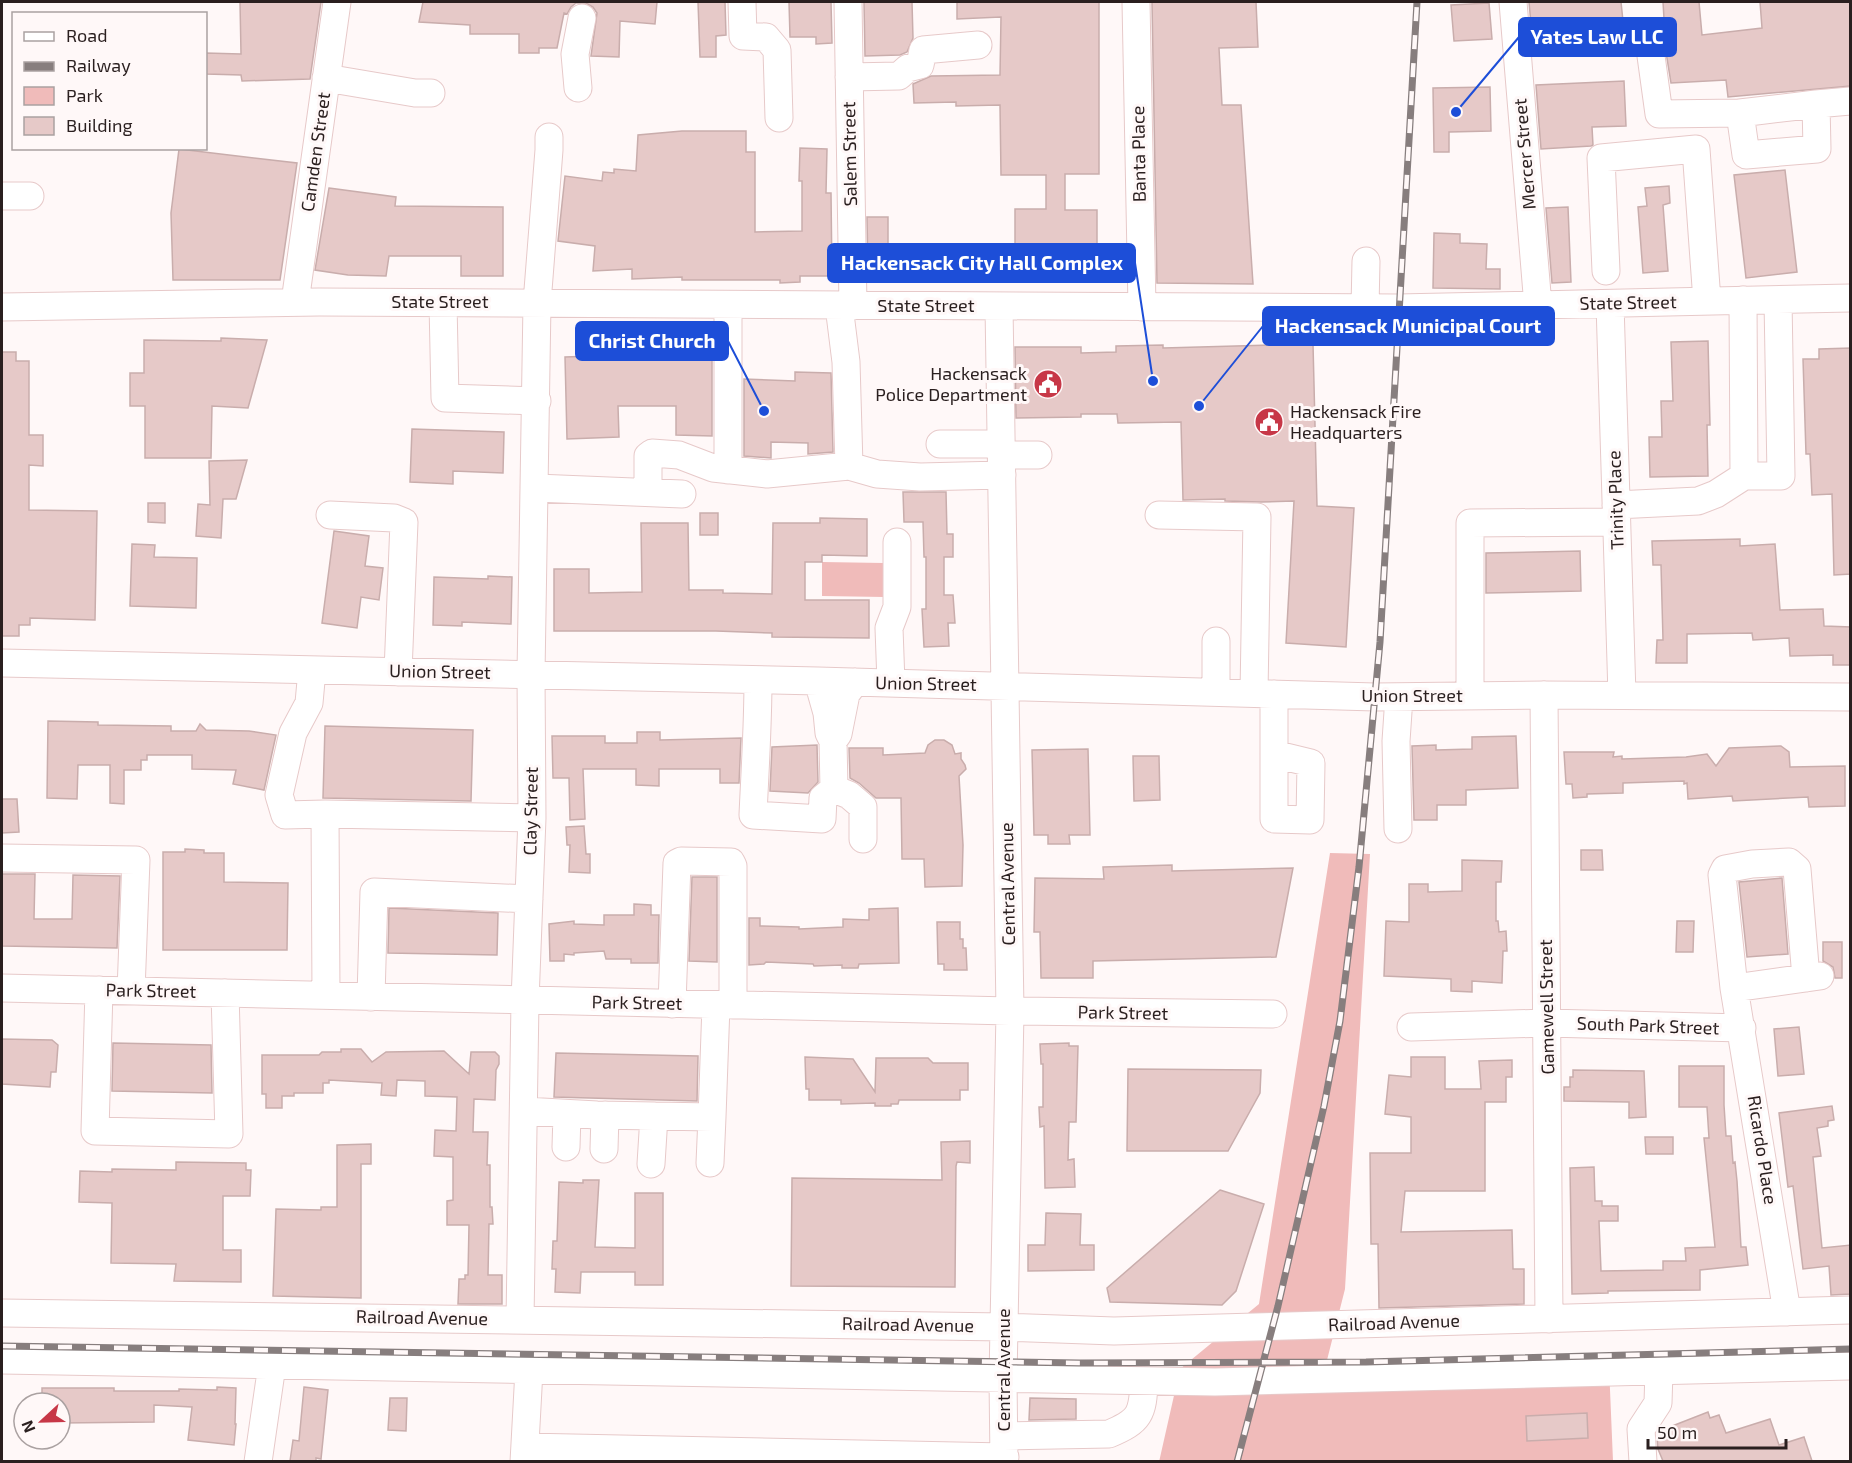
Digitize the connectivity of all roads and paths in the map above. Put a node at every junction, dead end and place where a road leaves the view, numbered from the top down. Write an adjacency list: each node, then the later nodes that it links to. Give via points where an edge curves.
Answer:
1 (337, 2): 10 (street, Camden Street)
2 (742, 2): 16 (street, via 743,36 766,37 777,50)
3 (848, 2): 9 (street, Salem Street)
4 (1136, 2): 35 (street, Banta Place)
5 (1513, 2): 33 (street, Mercer Street)
6 (582, 18): 11 (street, via 575,54)
7 (978, 45): 9 (street, via 923,50 920,65 899,76)
8 (1651, 56): 15 (street, via 1659,114)
9 (849, 77): 31 (street, Salem Street)
10 (326, 78): 12 (street); 26 (street, Camden Street)
11 (578, 88)
12 (431, 93)
13 (1851, 101): 14 (street)
14 (1816, 104): 15 (street); 15 (street, via 1817,149 1746,155)
15 (1740, 113)
16 (779, 118)
17 (549, 137): 28 (street, Clay Street)
18 (2, 196): 19 (street)
19 (30, 196)
20 (1366, 261): 36 (street)
21 (1606, 272): 25 (street, via 1601,158 1696,148)
22 (1851, 298): 24 (street, State Street)
23 (1743, 300): 24 (street, State Street); 25 (street, State Street); 43 (street)
24 (1778, 300): 43 (street, via 1781,476)
25 (1707, 301): 29 (street, State Street)
26 (295, 302): 27 (street, State Street); 34 (street, State Street)
27 (443, 303): 28 (street, State Street); 37 (street, via 445,398)
28 (537, 303): 30 (street, State Street); 37 (street, Clay Street)
29 (1610, 304): 33 (street, State Street); 47 (street, Trinity Place)
30 (728, 305): 31 (street, State Street); 42 (street)
31 (846, 306): 32 (street, State Street); 41 (street, Salem Street)
32 (999, 306): 35 (street, State Street); 40 (street, Central Avenue)
33 (1538, 306): 36 (street, State Street)
34 (2, 307)
35 (1142, 307): 36 (street, State Street)
36 (1365, 308)
37 (537, 401): 44 (street, Clay Street)
38 (940, 444): 40 (street)
39 (1038, 455): 40 (street)
40 (1001, 458): 41 (street, via 920,477 877,474); 60 (street, Central Avenue)
41 (849, 466): 42 (street, via 767,474)
42 (728, 470): 45 (street, via 679,455 652,453 648,456)
43 (1744, 476): 47 (street, via 1716,495 1698,501)
44 (536, 488): 45 (street); 55 (street, Clay Street)
45 (648, 492): 46 (street)
46 (682, 494)
47 (1616, 513): 64 (street, Trinity Place); 65 (street, via 1470,523)
48 (330, 515): 54 (street, via 394,518 404,522)
49 (1159, 515): 62 (street, via 1257,517)
50 (897, 542): 59 (street, via 897,607 890,628)
51 (1216, 641): 61 (street)
52 (2, 663): 53 (street, Union Street)
53 (312, 670): 54 (street, Union Street); 71 (street, via 309,703 293,733 279,795 285,815)
54 (398, 672): 55 (street, Union Street)
55 (531, 674): 56 (street, Union Street); 72 (street, Clay Street)
56 (758, 680): 57 (street, Union Street); 70 (street, via 753,815 822,819 823,798)
57 (818, 681): 58 (street, Union Street); 68 (street)
58 (855, 682): 59 (street, Union Street); 68 (street, via 846,694)
59 (891, 683): 60 (street, Union Street)
60 (1005, 686): 61 (street, Union Street); 87 (street, Central Avenue)
61 (1216, 692): 62 (street, Union Street)
62 (1264, 694): 66 (street, Union Street); 69 (street)
63 (1544, 695): 64 (street, Union Street); 65 (street, Union Street); 89 (street, Gamewell Street)
64 (1622, 695): 67 (street, Union Street)
65 (1470, 696): 66 (street, Union Street)
66 (1399, 697): 73 (street)
67 (1851, 697)
68 (833, 741): 70 (street)
69 (1274, 754)
70 (834, 789): 74 (street, via 863,807)
71 (326, 814): 72 (street); 82 (street)
72 (532, 818): 76 (street, Clay Street)
73 (1398, 829)
74 (863, 839)
75 (2, 858): 80 (street, via 136,860)
76 (529, 899): 83 (street, via 374,892); 84 (street, Clay Street)
77 (2, 988): 79 (street, Park Street)
78 (1734, 988): 78 (street, Ricardo Place, via 1813,977 1797,869 1789,862 1725,869 1722,875); 91 (street, Ricardo Place)
79 (99, 990): 80 (street, Park Street); 81 (street, via 96,1131 118,1132 229,1134)
80 (131, 991): 81 (street, Park Street)
81 (225, 993): 82 (street, Park Street)
82 (326, 995): 83 (street, Park Street)
83 (371, 997): 84 (street, Park Street)
84 (525, 1000): 85 (street, Park Street); 92 (street, Clay Street)
85 (672, 1004): 86 (street, Park Street); 86 (street, via 677,863 731,862)
86 (724, 1005): 87 (street, Park Street); 96 (street)
87 (1010, 1011): 88 (street, Park Street); 106 (street, Central Avenue)
88 (1273, 1014)
89 (1547, 1023): 90 (street, South Park Street); 91 (street, South Park Street); 104 (street, Gamewell Street)
90 (1411, 1027)
91 (1742, 1028): 102 (street, Ricardo Place)
92 (524, 1111): 93 (street); 105 (street, Clay Street)
93 (567, 1114): 94 (street); 97 (street)
94 (605, 1115): 95 (street); 98 (street)
95 (654, 1116): 96 (street); 100 (street)
96 (712, 1117): 99 (street)
97 (566, 1147)
98 (604, 1149)
99 (710, 1163)
100 (651, 1164)
101 (1851, 1310): 102 (street, Railroad Avenue)
102 (1787, 1312): 104 (street, Railroad Avenue)
103 (2, 1314): 105 (street, Railroad Avenue)
104 (1550, 1319): 106 (street, Railroad Avenue, via 1114,1331)
105 (520, 1320): 106 (street, Railroad Avenue)
106 (1004, 1327): 112 (street, Central Avenue)
107 (2, 1360): 108 (street)
108 (272, 1365): 110 (street); 117 (street)
109 (1851, 1366): 111 (street)
110 (529, 1370): 112 (street); 115 (street)
111 (1659, 1371): 113 (street); 118 (street, via 1658,1403 1641,1429)
112 (1003, 1379): 113 (street); 114 (street, Central Avenue)
113 (1144, 1381): 114 (street, via 1143,1405 1137,1418 1122,1428 1108,1434)
114 (1004, 1451): 116 (street)
115 (524, 1454): 116 (street)
116 (784, 1457)
117 (258, 1461)
118 (1643, 1461)

